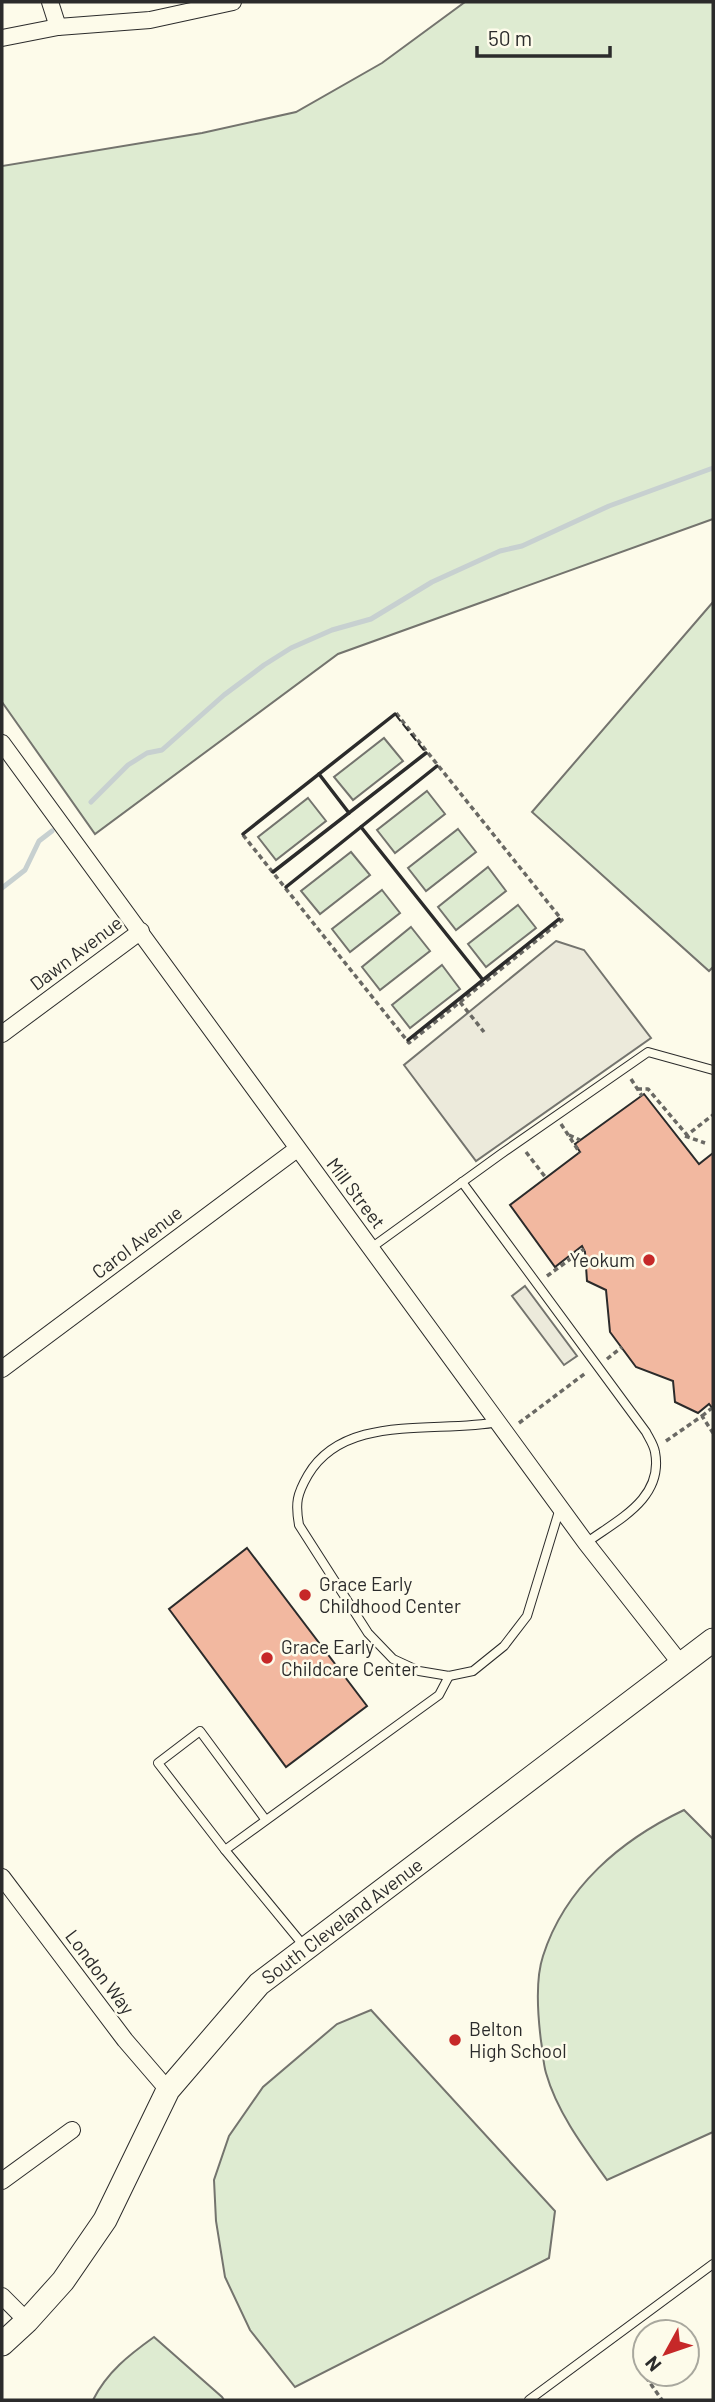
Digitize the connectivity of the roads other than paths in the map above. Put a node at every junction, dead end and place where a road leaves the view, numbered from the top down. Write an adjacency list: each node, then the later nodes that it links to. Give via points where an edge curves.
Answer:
1 (50, 2): 3 (street)
2 (233, 2): 3 (street, via 150,20)
3 (58, 27): 4 (street)
4 (2, 38)
5 (2, 743): 6 (street, Mill Street)
6 (141, 931): 7 (street, Dawn Avenue); 9 (street, Mill Street)
7 (2, 1034)
8 (713, 1070): 10 (lane, via 648,1052)
9 (297, 1149): 11 (street, Mill Street); 12 (street, Carol Avenue)
10 (462, 1182): 11 (lane); 15 (lane, via 656,1451 655,1480 645,1499)
11 (371, 1248): 13 (street, Mill Street)
12 (2, 1369)
13 (498, 1422): 14 (street, Mill Street); 18 (lane, via 364,1434 324,1455 301,1487 295,1505 299,1525 368,1633 393,1659 419,1671)
14 (560, 1508): 15 (street, Mill Street); 18 (lane, via 527,1616 504,1646 472,1671)
15 (586, 1543): 17 (street, Mill Street)
16 (711, 1646): 17 (street, South Cleveland Avenue)
17 (681, 1664): 22 (street, South Cleveland Avenue)
18 (449, 1675): 19 (lane, via 439,1695)
19 (265, 1819): 20 (lane); 20 (lane, via 200,1731 158,1763)
20 (225, 1850): 22 (lane)
21 (2, 1877): 23 (street, London Way)
22 (306, 1948): 23 (street, South Cleveland Avenue, via 258,1984)
23 (168, 2090): 28 (street, South Cleveland Avenue, via 105,2220 63,2281)
24 (72, 2130): 25 (street)
25 (2, 2181)
26 (713, 2264): 30 (lane)
27 (2, 2296): 28 (street)
28 (27, 2320): 29 (street, South Cleveland Avenue)
29 (2, 2344)
30 (529, 2400)

